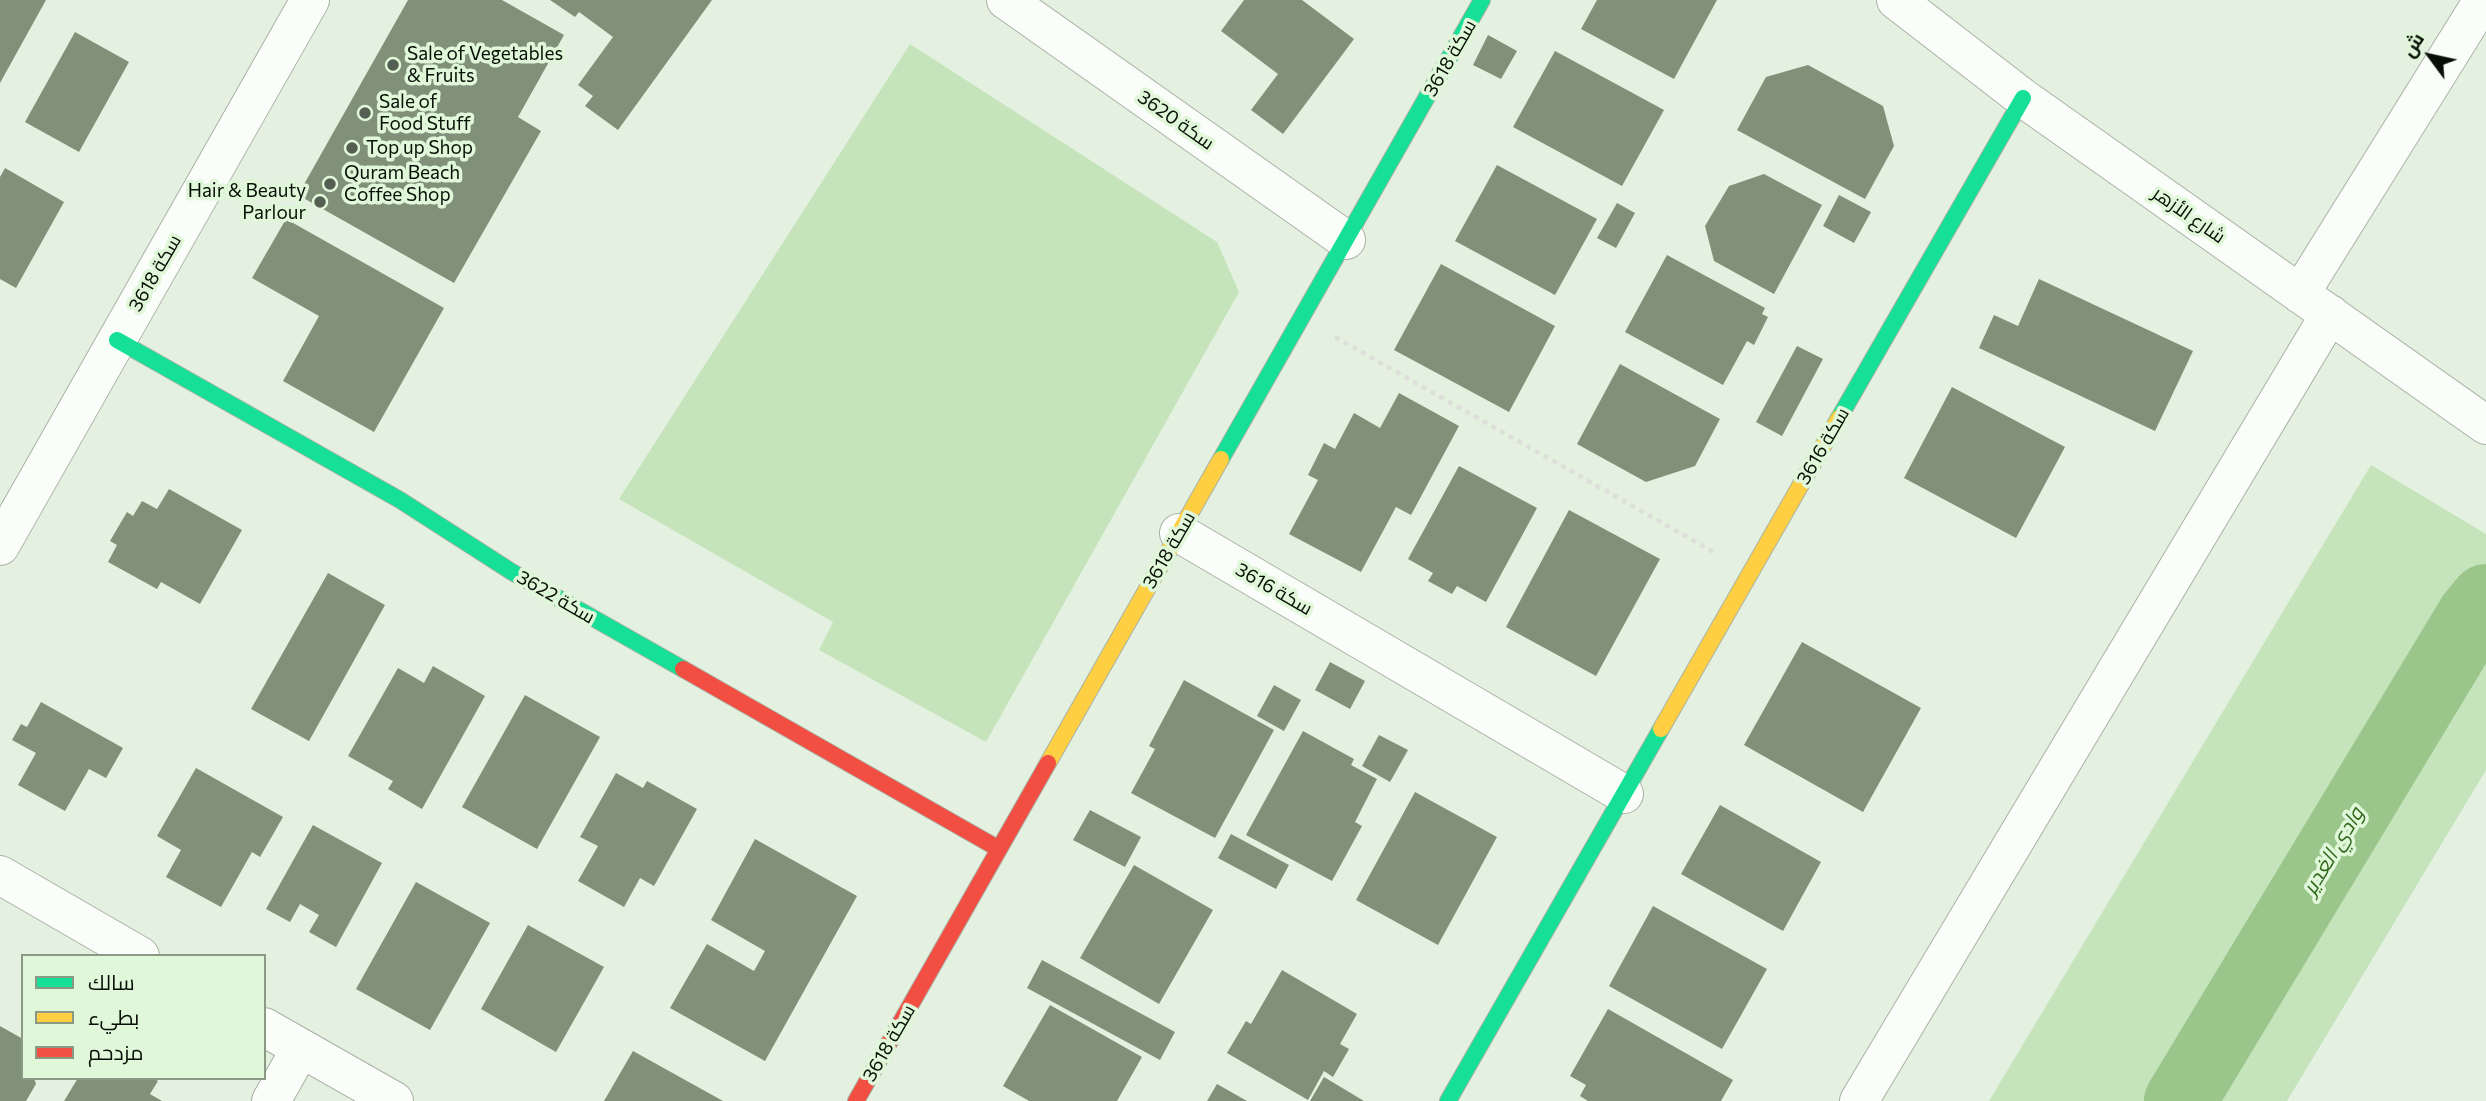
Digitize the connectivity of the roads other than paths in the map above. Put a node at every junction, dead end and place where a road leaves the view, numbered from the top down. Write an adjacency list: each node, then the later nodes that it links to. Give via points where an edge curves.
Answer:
1 (1006, 0): 7 (street, سكة 3620)
2 (1482, 0): 7 (street, سكة 3618)
3 (1896, 0): 6 (street, شارع الأزهر)
4 (2483, 0): 8 (street)
5 (300, 4): 9 (street, سكة 3618)
6 (2023, 98): 8 (street, شارع الأزهر); 13 (street, سكة 3616)
7 (1346, 240): 11 (street, سكة 3618)
8 (2315, 304): 10 (street, شارع الأزهر); 23 (street)
9 (117, 340): 12 (street, سكة 3618); 14 (street, سكة 3622, via 400,500 512,572)
10 (2486, 425)
11 (1179, 533): 13 (street, سكة 3616); 14 (street, سكة 3618)
12 (0, 546)
13 (1624, 794): 22 (street, سكة 3616)
14 (999, 849): 21 (street, سكة 3618)
15 (0, 875): 16 (street)
16 (138, 954)
17 (266, 1028): 18 (street)
18 (301, 1048): 19 (street); 20 (street)
19 (271, 1101)
20 (394, 1101)
21 (856, 1101)
22 (1448, 1101)
23 (1859, 1101)

